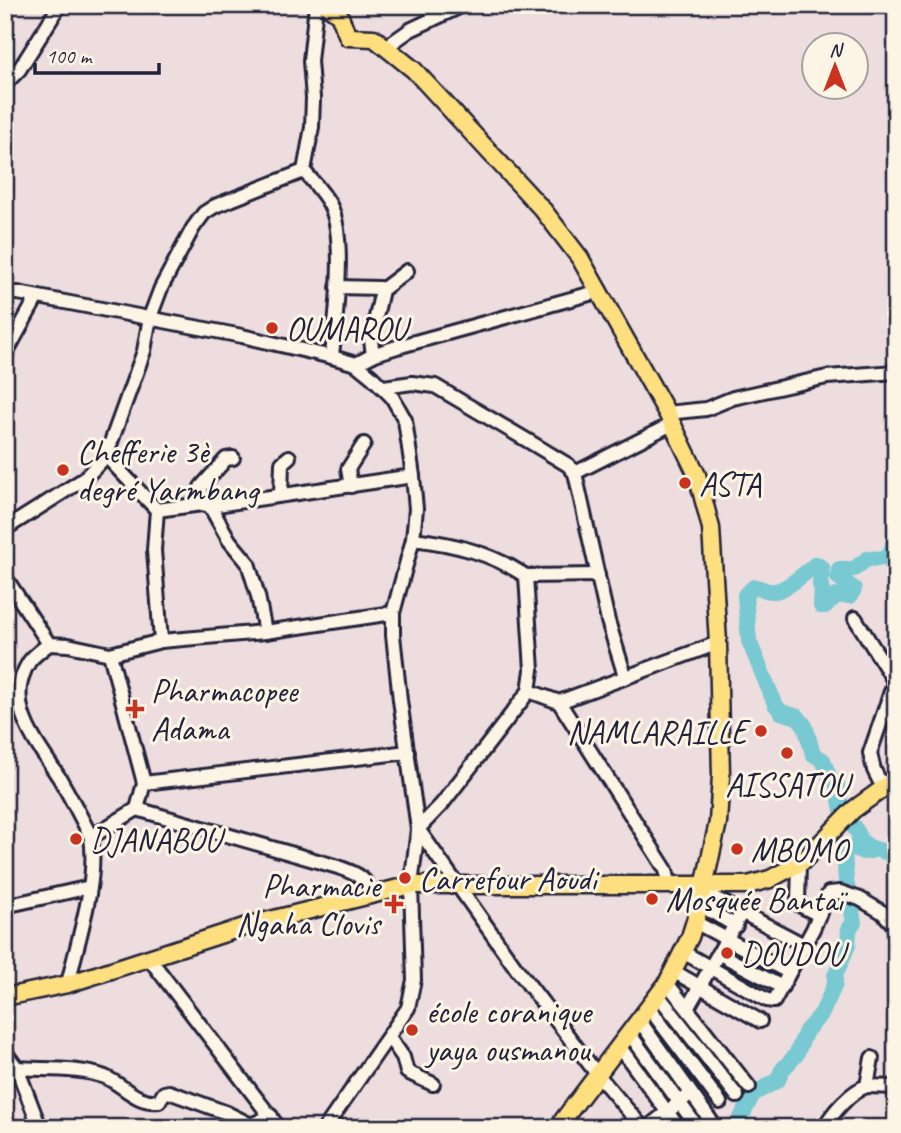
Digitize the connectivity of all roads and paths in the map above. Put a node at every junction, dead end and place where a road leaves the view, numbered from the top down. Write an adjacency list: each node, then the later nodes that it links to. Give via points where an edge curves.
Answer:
1 (60, 5): 6 (street)
2 (316, 5): 7 (street, via 310,61 312,127)
3 (326, 5): 5 (main road, via 339,14 348,37 374,38)
4 (463, 5): 5 (street)
5 (386, 47): 12 (main road, via 424,80 543,210)
6 (5, 84)
7 (304, 171): 9 (street, via 331,206); 14 (street, via 204,213 161,288)
8 (407, 271): 11 (street)
9 (337, 287): 11 (street); 17 (street)
10 (6, 290): 13 (street)
11 (382, 290): 16 (street, via 371,340)
12 (600, 291): 16 (street); 21 (main road)
13 (37, 297): 14 (street); 15 (street)
14 (150, 317): 17 (street); 23 (street, via 144,351)
15 (5, 355)
16 (373, 355): 18 (street)
17 (332, 357): 18 (street)
18 (355, 364): 20 (street)
19 (896, 372): 21 (street, via 827,377)
20 (384, 387): 26 (street, via 435,386); 27 (street, via 405,420)
21 (669, 418): 26 (street); 42 (main road, via 697,474 711,528)
22 (364, 443): 28 (street, via 348,469)
23 (106, 456): 31 (street); 32 (street, via 84,479)
24 (289, 457): 29 (street, via 282,463)
25 (233, 458): 30 (street, via 226,459 201,487)
26 (575, 473): 34 (street)
27 (413, 476): 28 (street); 33 (street)
28 (351, 486): 29 (street)
29 (281, 494): 30 (street)
30 (206, 505): 31 (street); 39 (street, via 248,562)
31 (157, 510): 40 (street, via 154,550)
32 (5, 528)
33 (413, 538): 35 (street, via 484,554); 37 (street)
34 (598, 575): 35 (street); 44 (street)
35 (526, 576): 46 (street, via 532,670)
36 (5, 577): 41 (street)
37 (393, 613): 39 (street); 48 (street)
38 (855, 618): 45 (street)
39 (265, 632): 40 (street)
40 (161, 641): 43 (street)
41 (49, 643): 43 (street); 53 (street, via 30,660 19,698 31,736)
42 (718, 643): 44 (street); 60 (main road, via 721,776 718,822)
43 (110, 654): 50 (street)
44 (625, 676): 47 (street)
45 (895, 681): 49 (street, via 870,753 879,780)
46 (529, 691): 47 (street); 52 (street)
47 (559, 702): 57 (street, via 666,870)
48 (408, 752): 50 (street); 52 (street)
49 (892, 781): 54 (main road, via 853,810)
50 (144, 783): 51 (street)
51 (136, 809): 53 (street); 59 (street, via 338,867 365,880)
52 (418, 830): 55 (street); 56 (street)
53 (91, 837): 58 (street)
54 (799, 864): 60 (main road, via 770,879); 63 (street, via 798,902)
55 (458, 884): 56 (main road); 57 (main road); 86 (street)
56 (411, 885): 59 (main road); 81 (street, via 412,994)
57 (670, 886): 60 (main road)
58 (90, 887): 61 (street); 74 (street)
59 (370, 895): 71 (main road, via 250,925)
60 (702, 895): 62 (street); 64 (main road); 65 (street)
61 (5, 906)
62 (742, 912): 65 (street); 68 (street)
63 (819, 915): 66 (street, via 829,893 843,893 874,906); 68 (street)
64 (695, 922): 67 (street); 69 (main road)
65 (736, 926): 67 (street)
66 (896, 927)
67 (727, 940): 70 (street); 73 (street)
68 (804, 945): 73 (street)
69 (683, 952): 72 (street); 79 (main road)
70 (718, 953): 72 (street); 76 (street)
71 (149, 958): 74 (main road); 98 (street)
72 (709, 969): 75 (street); 76 (street, via 770,1002)
73 (788, 972): 76 (street)
74 (68, 984): 77 (main road)
75 (699, 987): 78 (street); 79 (street); 80 (street)
76 (782, 987)
77 (5, 998)
78 (688, 1007): 79 (street); 84 (street)
79 (648, 1008): 86 (main road); 87 (street); 89 (street); 93 (street); 95 (street); 97 (street)
80 (760, 1021)
81 (389, 1037): 88 (street, via 407,1072); 101 (street)
82 (5, 1052): 85 (street)
83 (872, 1058): 91 (street)
84 (731, 1064): 87 (street); 90 (street)
85 (17, 1068): 98 (street, via 105,1077 150,1102 159,1101 169,1091 251,1125); 99 (street)
86 (597, 1074): 102 (main road); 103 (street)
87 (719, 1074): 89 (street); 94 (street)
88 (433, 1084)
89 (708, 1085): 93 (street); 96 (street)
90 (749, 1087)
91 (867, 1087): 92 (street); 107 (street, via 856,1091)
92 (896, 1087)
93 (692, 1094): 95 (street); 106 (street)
94 (737, 1096)
95 (679, 1102): 97 (street); 105 (street)
96 (720, 1102)
97 (667, 1111): 103 (street); 104 (street)
98 (271, 1116): 100 (street)
99 (40, 1128)
100 (279, 1128)
101 (325, 1128)
102 (557, 1128)
103 (645, 1128)
104 (679, 1128)
105 (698, 1128)
106 (716, 1128)
107 (824, 1128)

